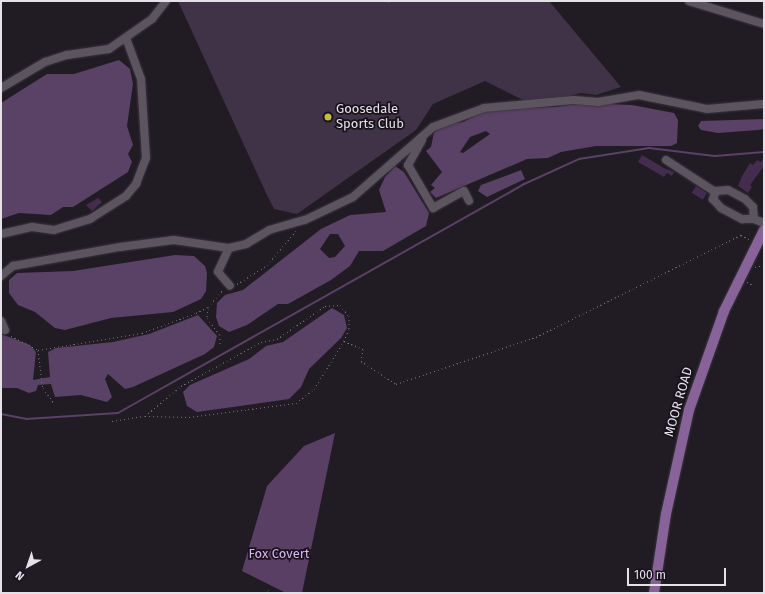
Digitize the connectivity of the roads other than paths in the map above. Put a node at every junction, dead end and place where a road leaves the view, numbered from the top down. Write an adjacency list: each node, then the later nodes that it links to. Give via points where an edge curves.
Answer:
1 (166, 1): 4 (street, via 152,18)
2 (689, 1): 3 (street)
3 (764, 24)
4 (126, 38): 5 (street, via 109,49 45,62); 16 (street, via 141,79 146,158 136,184 126,196 90,219 54,230 32,227)
5 (1, 88)
6 (764, 104): 7 (street, via 707,109 639,96 598,102 574,100 484,108 442,122)
7 (422, 138): 9 (street); 10 (street)
8 (666, 160): 11 (street)
9 (391, 163): 10 (street, via 402,162); 17 (street, via 353,197 305,220 269,230 246,244)
10 (408, 166): 12 (street, via 433,208 464,191)
11 (715, 192): 13 (street, via 713,199 721,208 742,219); 13 (street, via 728,190 746,198 753,207)
12 (469, 201)
13 (754, 219): 14 (street)
14 (764, 223)
15 (764, 230): 22 (main road, MOOR ROAD, via 721,317 686,422 666,514)
16 (1, 234)
17 (229, 248): 18 (street, via 174,240 13,266); 19 (street, via 218,272)
18 (1, 276)
19 (230, 286)
20 (1, 321): 21 (street)
21 (5, 330)
22 (654, 593)

